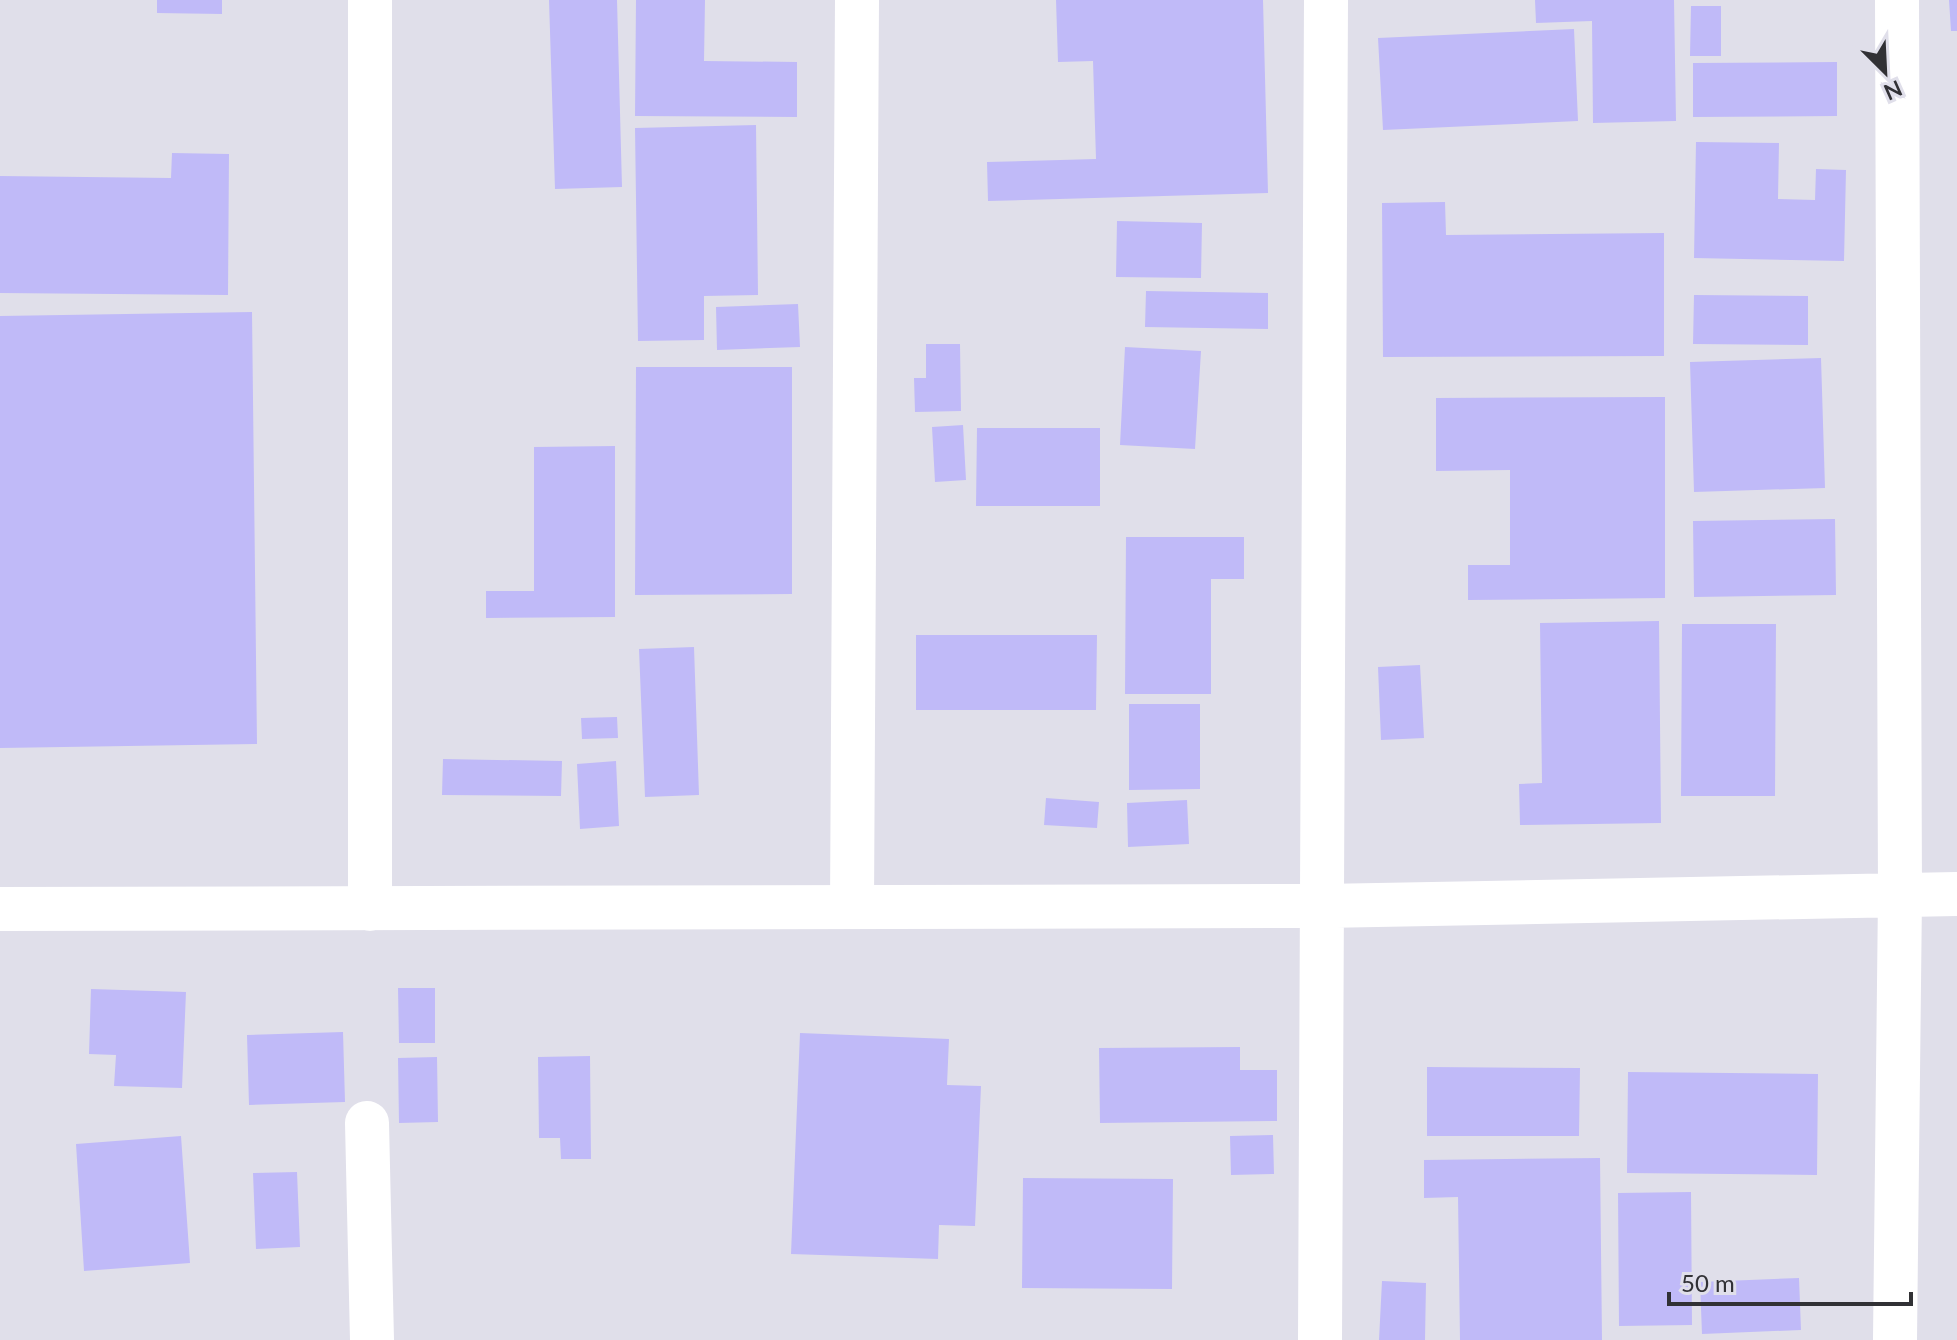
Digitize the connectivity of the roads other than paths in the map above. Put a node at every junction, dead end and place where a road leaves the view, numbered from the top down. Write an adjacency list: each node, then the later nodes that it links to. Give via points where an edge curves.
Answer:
1 (370, 0): 10 (street)
2 (857, 0): 8 (street)
3 (1326, 0): 7 (street)
4 (1897, 0): 6 (street)
5 (1957, 894): 6 (street)
6 (1900, 896): 7 (street); 14 (street)
7 (1323, 906): 8 (street); 13 (street)
8 (852, 907): 10 (street)
9 (0, 909): 10 (street)
10 (370, 909)
11 (367, 1123): 12 (street)
12 (372, 1340)
13 (1320, 1340)
14 (1895, 1340)

